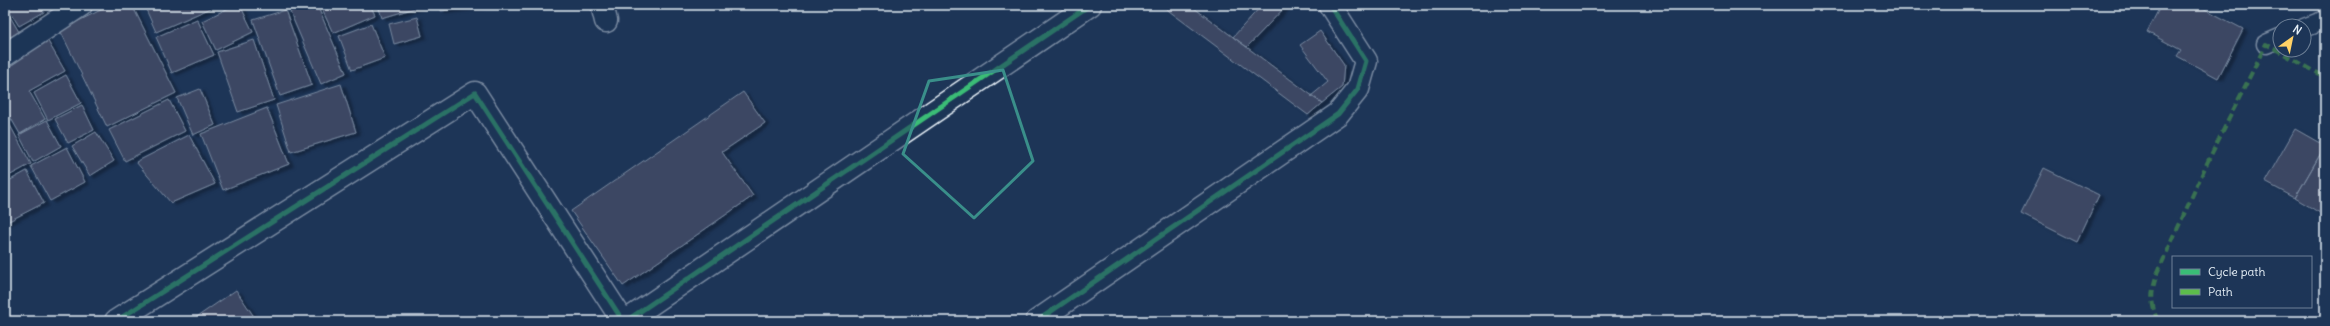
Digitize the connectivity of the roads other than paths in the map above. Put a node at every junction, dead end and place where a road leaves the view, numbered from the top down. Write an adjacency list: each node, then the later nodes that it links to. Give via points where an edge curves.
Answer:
1 (81, 5): 6 (street)
2 (1090, 5): 9 (street)
3 (1330, 5): 10 (street, via 1366,61 1358,89 1338,114)
4 (2325, 20): 5 (lane)
5 (2312, 25)
6 (5, 55)
7 (116, 321): 8 (street, via 475,93)
8 (623, 321)
9 (626, 321)
10 (1037, 321)

